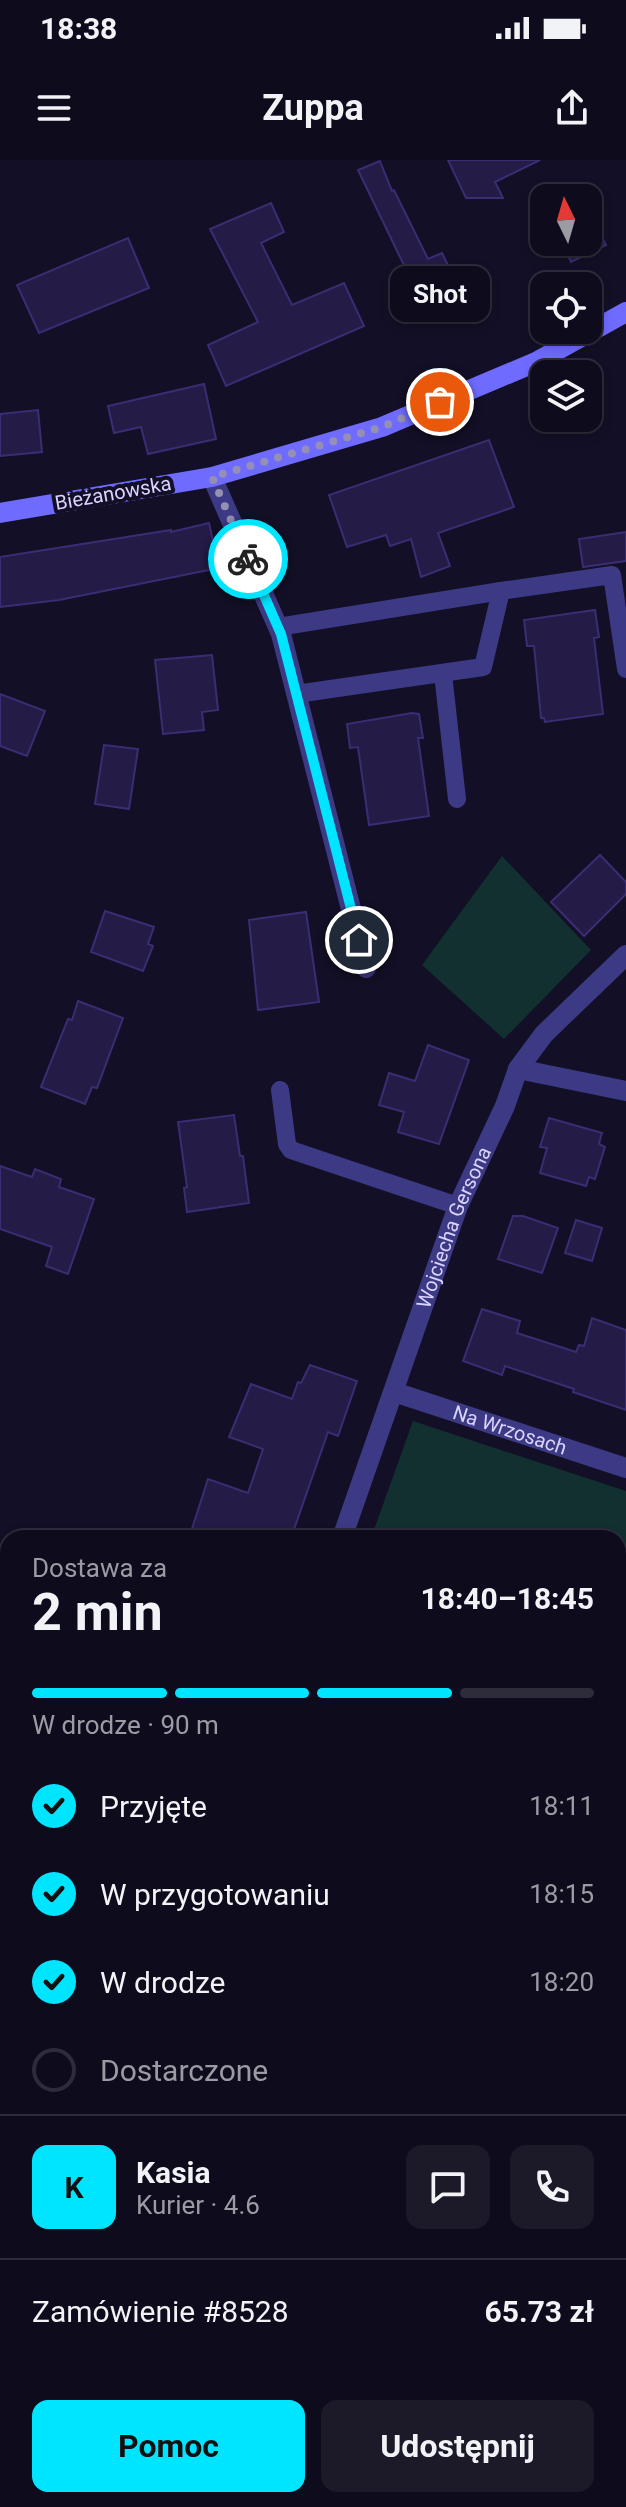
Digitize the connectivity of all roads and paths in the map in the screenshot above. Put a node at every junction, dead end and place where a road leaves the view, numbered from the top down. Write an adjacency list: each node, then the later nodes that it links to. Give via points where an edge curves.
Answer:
1 (626, 312): 2 (street, Bieżanowska, via 536,362 382,427)
2 (212, 477): 3 (street, Bieżanowska); 6 (street)
3 (0, 513)
4 (620, 586): 5 (lane, via 612,575); 7 (lane)
5 (501, 591): 6 (lane); 8 (lane, via 483,667)
6 (278, 627): 9 (street)
7 (626, 669)
8 (443, 674): 9 (lane); 10 (lane)
9 (296, 694): 12 (street)
10 (457, 799)
11 (626, 955): 13 (street, Wojciecha Gersona, via 544,1034)
12 (366, 968)
13 (518, 1069): 15 (street); 16 (street, Wojciecha Gersona)
14 (280, 1090): 16 (lane, via 291,1150)
15 (626, 1091)
16 (458, 1206): 17 (street, Wojciecha Gersona)
17 (394, 1392): 18 (street, Na Wrzosach); 19 (street, Wojciecha Gersona)
18 (626, 1468)
19 (345, 1530)

